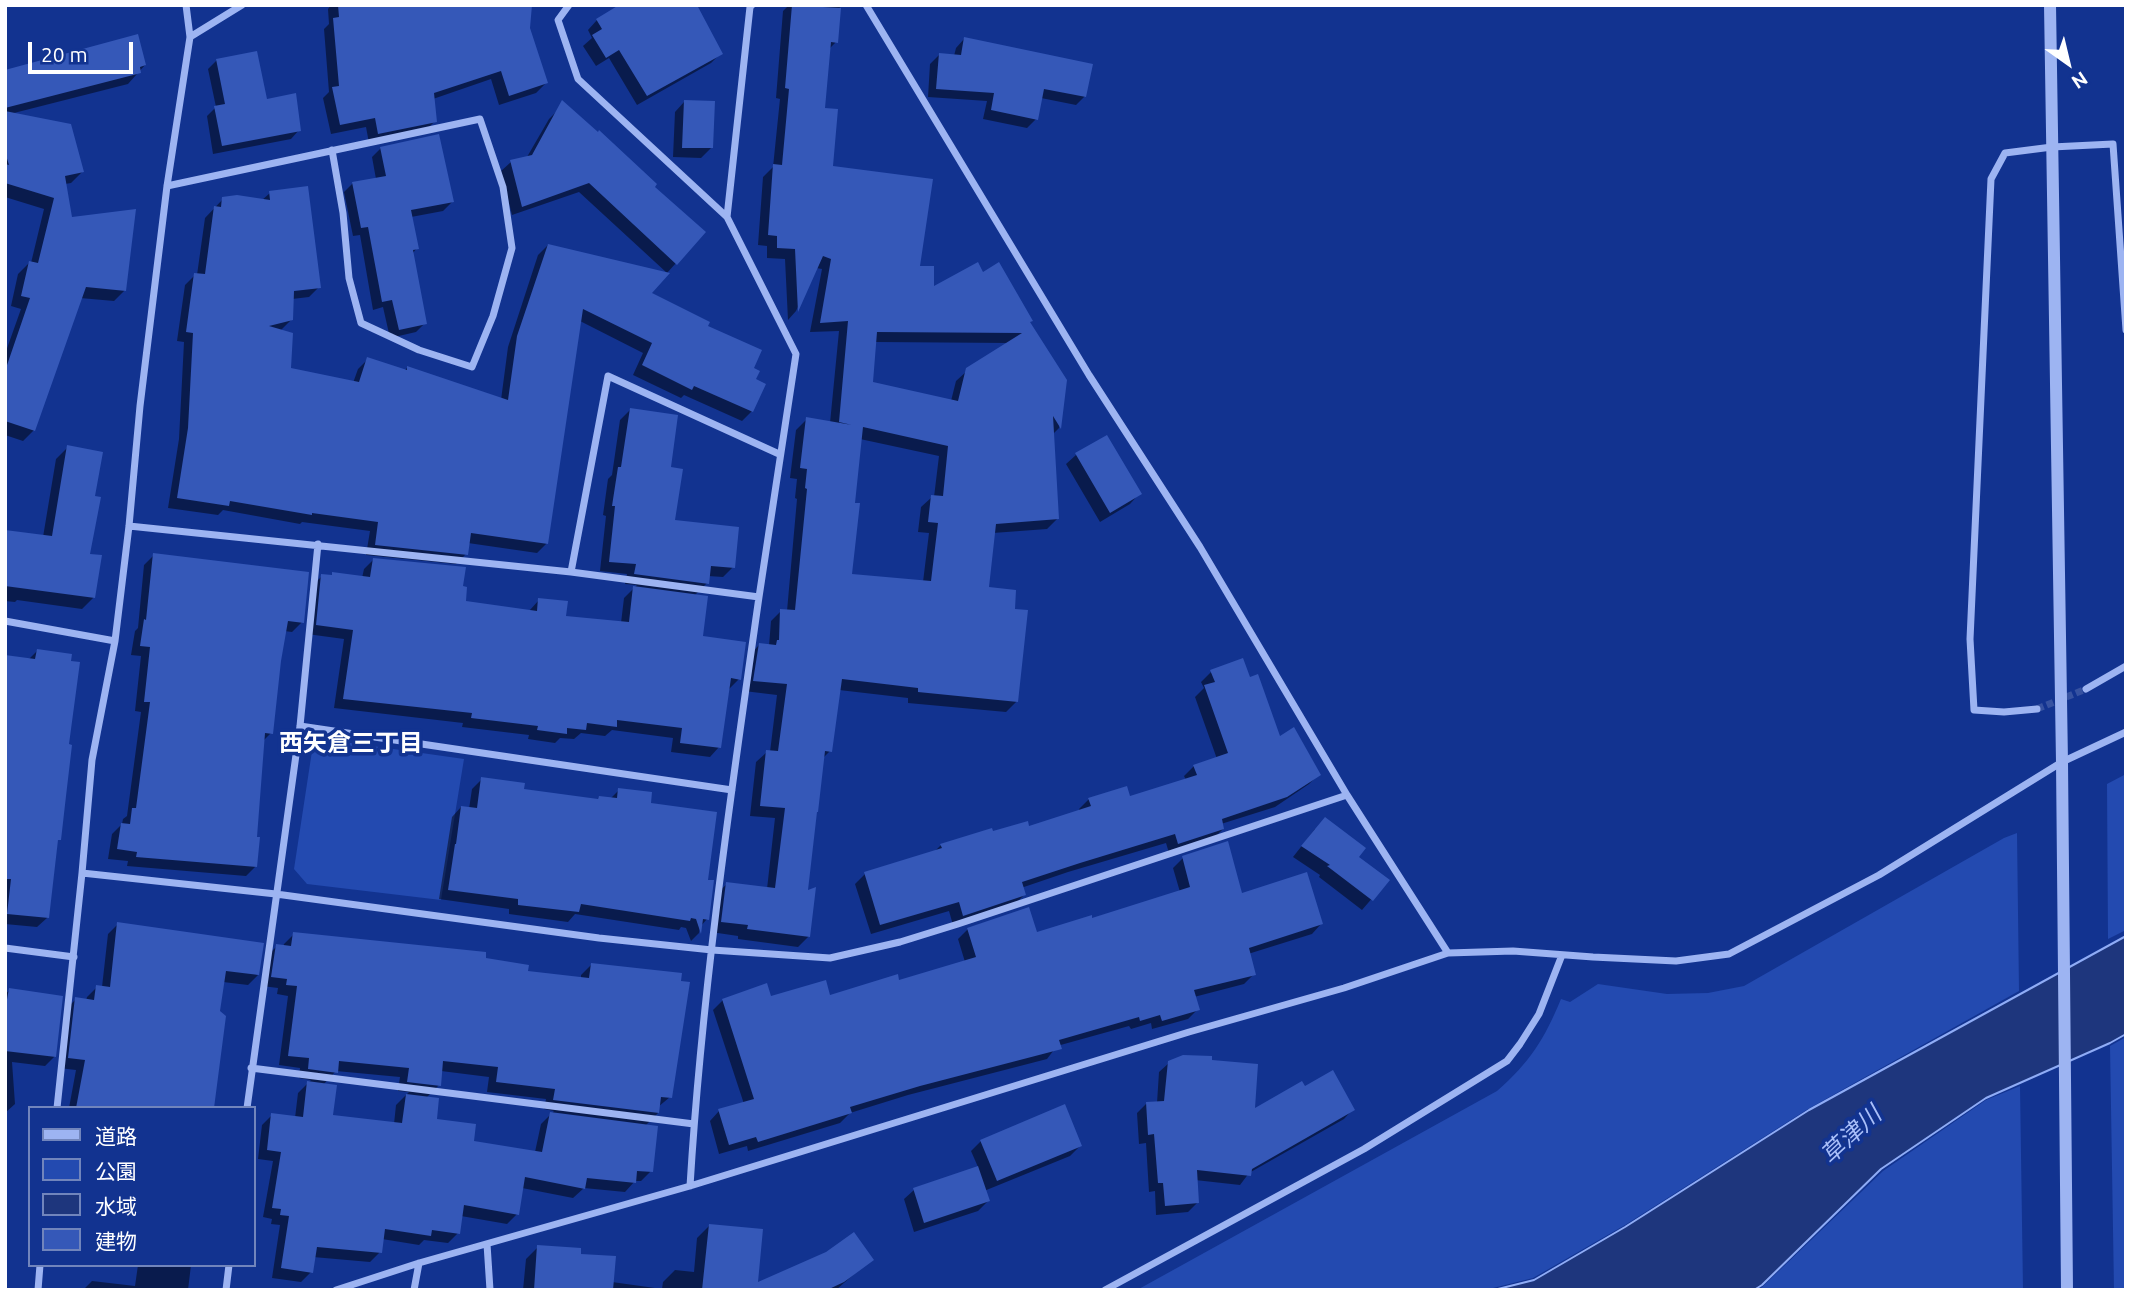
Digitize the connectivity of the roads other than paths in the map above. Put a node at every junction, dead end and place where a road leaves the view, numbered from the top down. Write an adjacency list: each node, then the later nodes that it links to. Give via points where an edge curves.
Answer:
1 (186, 5): 7 (street)
2 (242, 5): 7 (street)
3 (569, 5): 11 (street, via 558,20 578,79)
4 (866, 5): 27 (street)
5 (2050, 5): 8 (street)
6 (750, 6): 11 (street)
7 (190, 37): 10 (street)
8 (2052, 148): 12 (street, via 2113,144); 22 (street, via 2005,153 1991,179 1970,639 1974,710); 25 (street)
9 (332, 150): 9 (street, via 480,119 503,187 512,248 493,316 472,367 419,350 361,323 349,278); 10 (street)
10 (167, 186): 14 (street)
11 (727, 217): 13 (street, via 796,354)
12 (2126, 330)
13 (779, 454): 16 (street, via 608,376); 17 (street)
14 (129, 526): 15 (street); 19 (street)
15 (318, 544): 16 (street); 23 (street)
16 (571, 572): 17 (street)
17 (759, 597): 26 (street)
18 (5, 621): 19 (street)
19 (115, 641): 28 (street, via 92,760)
20 (2126, 666): 21 (street)
21 (2086, 689)
22 (2038, 709)
23 (300, 726): 26 (street); 29 (street)
24 (2126, 732): 25 (street)
25 (2062, 762): 33 (street, via 1879,875 1729,954 1676,961); 44 (street)
26 (732, 790): 31 (street)
27 (1347, 795): 31 (street, via 900,942 830,958); 32 (street)
28 (82, 873): 29 (street); 34 (street)
29 (276, 894): 31 (street); 35 (street)
30 (5, 948): 34 (street)
31 (712, 950): 38 (street)
32 (1448, 953): 33 (street); 39 (street)
33 (1562, 955): 50 (street, via 1539,1014 1507,1060 1364,1149)
34 (74, 957): 36 (street)
35 (251, 1068): 37 (street); 38 (street)
36 (57, 1106)
37 (247, 1106)
38 (694, 1124): 39 (street)
39 (690, 1186): 40 (street)
40 (487, 1244): 41 (street); 49 (street)
41 (419, 1263): 47 (street); 48 (street)
42 (40, 1267): 45 (street)
43 (229, 1267): 46 (street)
44 (2067, 1287)
45 (38, 1290)
46 (226, 1290)
47 (336, 1290)
48 (414, 1290)
49 (490, 1290)
50 (1105, 1290)

